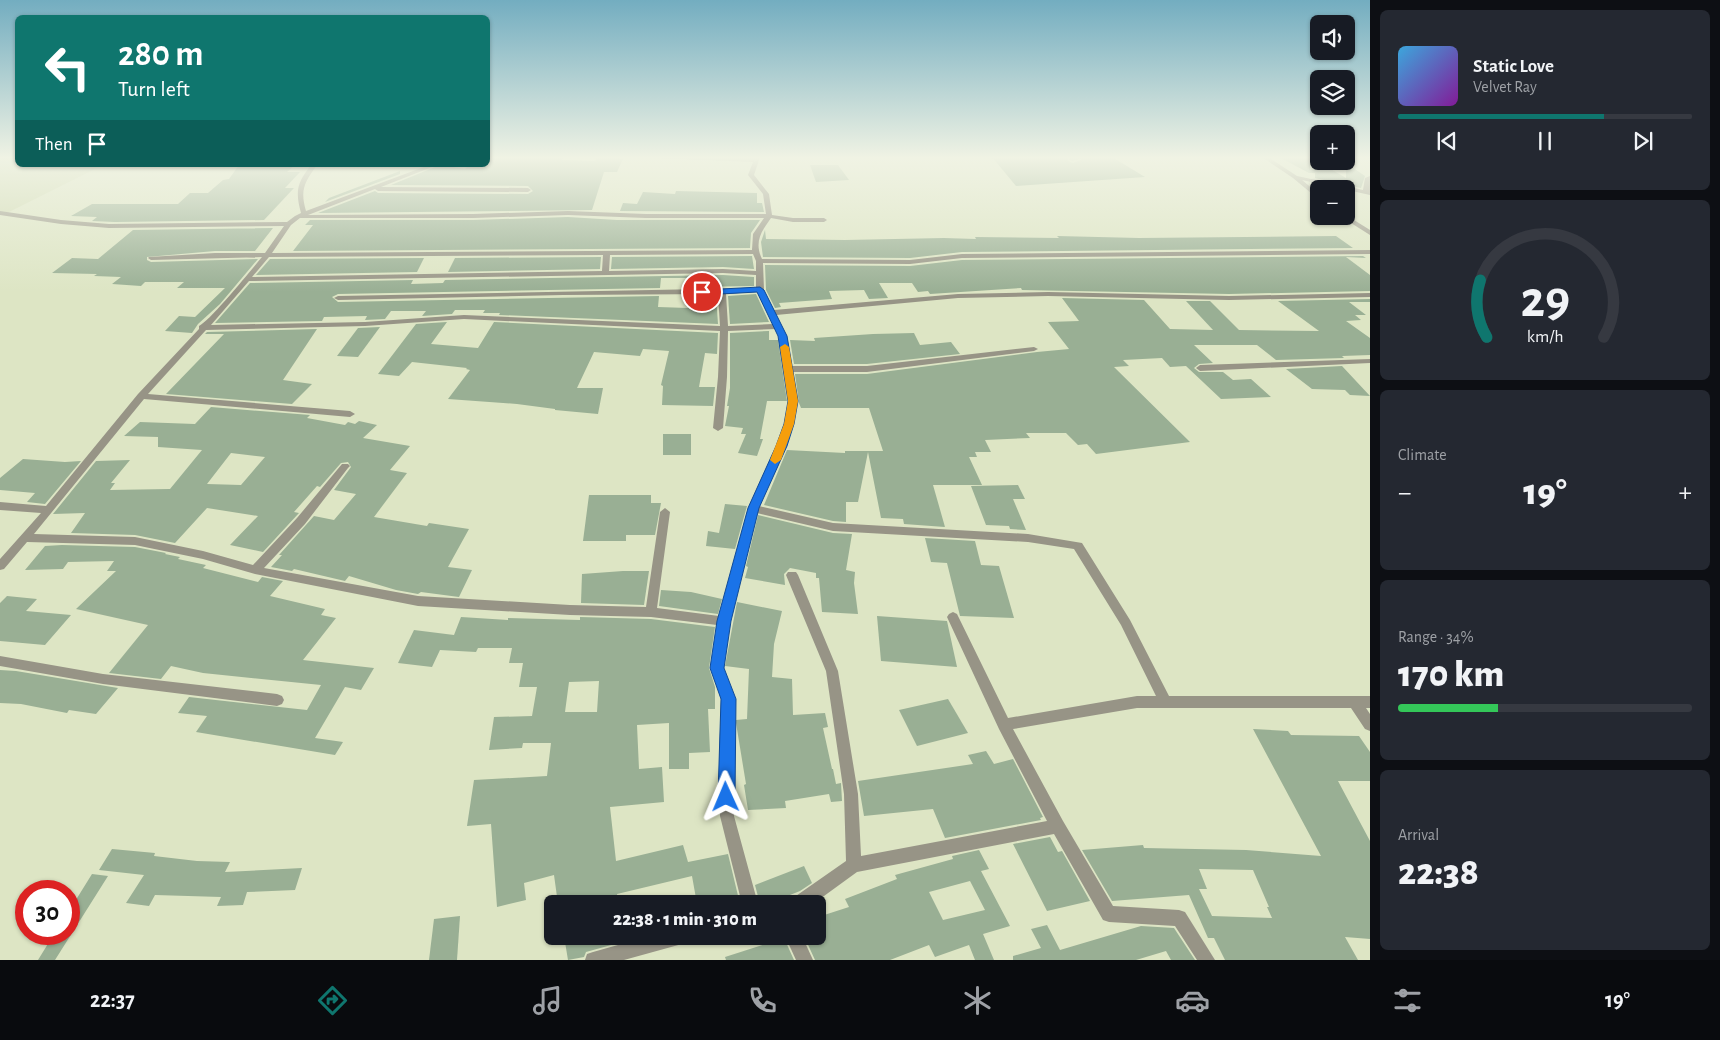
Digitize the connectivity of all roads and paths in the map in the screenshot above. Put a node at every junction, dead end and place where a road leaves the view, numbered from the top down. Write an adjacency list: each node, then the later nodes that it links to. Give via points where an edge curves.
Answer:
1 (300, 202): 5 (street)
2 (337, 202): 5 (street)
3 (767, 202): 6 (street)
4 (0, 213): 9 (street, via 109,226)
5 (304, 214): 7 (street)
6 (769, 216): 7 (street, via 568,213); 8 (street); 12 (street, via 756,234)
7 (296, 217): 9 (street)
8 (824, 220)
9 (289, 224): 15 (street)
10 (1355, 224): 11 (street)
11 (1370, 233)
12 (755, 252): 14 (street); 17 (street)
13 (1370, 252): 17 (street, via 962,256 910,262)
14 (607, 253): 15 (street); 18 (street)
15 (266, 256): 16 (street); 20 (street)
16 (151, 258)
17 (759, 261): 19 (street)
18 (605, 273): 19 (street); 20 (street)
19 (758, 273): 21 (street)
20 (246, 279): 27 (street)
21 (760, 290): 22 (street); 25 (street)
22 (722, 292): 24 (street); 28 (street)
23 (1370, 295): 25 (street, via 1229,298 1048,294 958,296)
24 (338, 298)
25 (770, 314): 26 (street)
26 (779, 326): 28 (street); 32 (street)
27 (202, 328): 28 (street, via 365,324 464,317); 33 (street)
28 (725, 329): 35 (street)
29 (1034, 348): 32 (street, via 867,369)
30 (1370, 361): 31 (street)
31 (1200, 368)
32 (789, 369): 38 (street, via 793,401 789,424)
33 (141, 396): 34 (street); 39 (street)
34 (350, 414)
35 (718, 428)
36 (345, 466): 43 (street, via 301,521)
37 (0, 506): 39 (street)
38 (754, 508): 47 (street); 50 (street, via 833,528 1028,538 1078,546 1126,623)
39 (49, 510): 41 (street)
40 (665, 512): 45 (street)
41 (26, 538): 42 (street); 43 (street, via 135,541)
42 (0, 566)
43 (255, 570): 45 (street, via 418,601)
44 (792, 575): 56 (street, via 832,671 851,794)
45 (652, 612): 47 (street)
46 (953, 617): 53 (street)
47 (724, 621): 57 (street, via 717,668 728,699 727,816)
48 (0, 662): 49 (street, via 103,679)
49 (277, 700)
50 (1165, 702): 51 (street); 53 (street, via 1137,702)
51 (1355, 702): 52 (street); 54 (street)
52 (1370, 702)
53 (1004, 725): 55 (street)
54 (1370, 725)
55 (1058, 826): 56 (street); 63 (street, via 1109,914 1180,918)
56 (854, 865): 58 (street)
57 (748, 895)
58 (812, 895)
59 (649, 945): 61 (street)
60 (798, 945): 62 (street)
61 (593, 960)
62 (805, 960)
63 (1207, 960)

